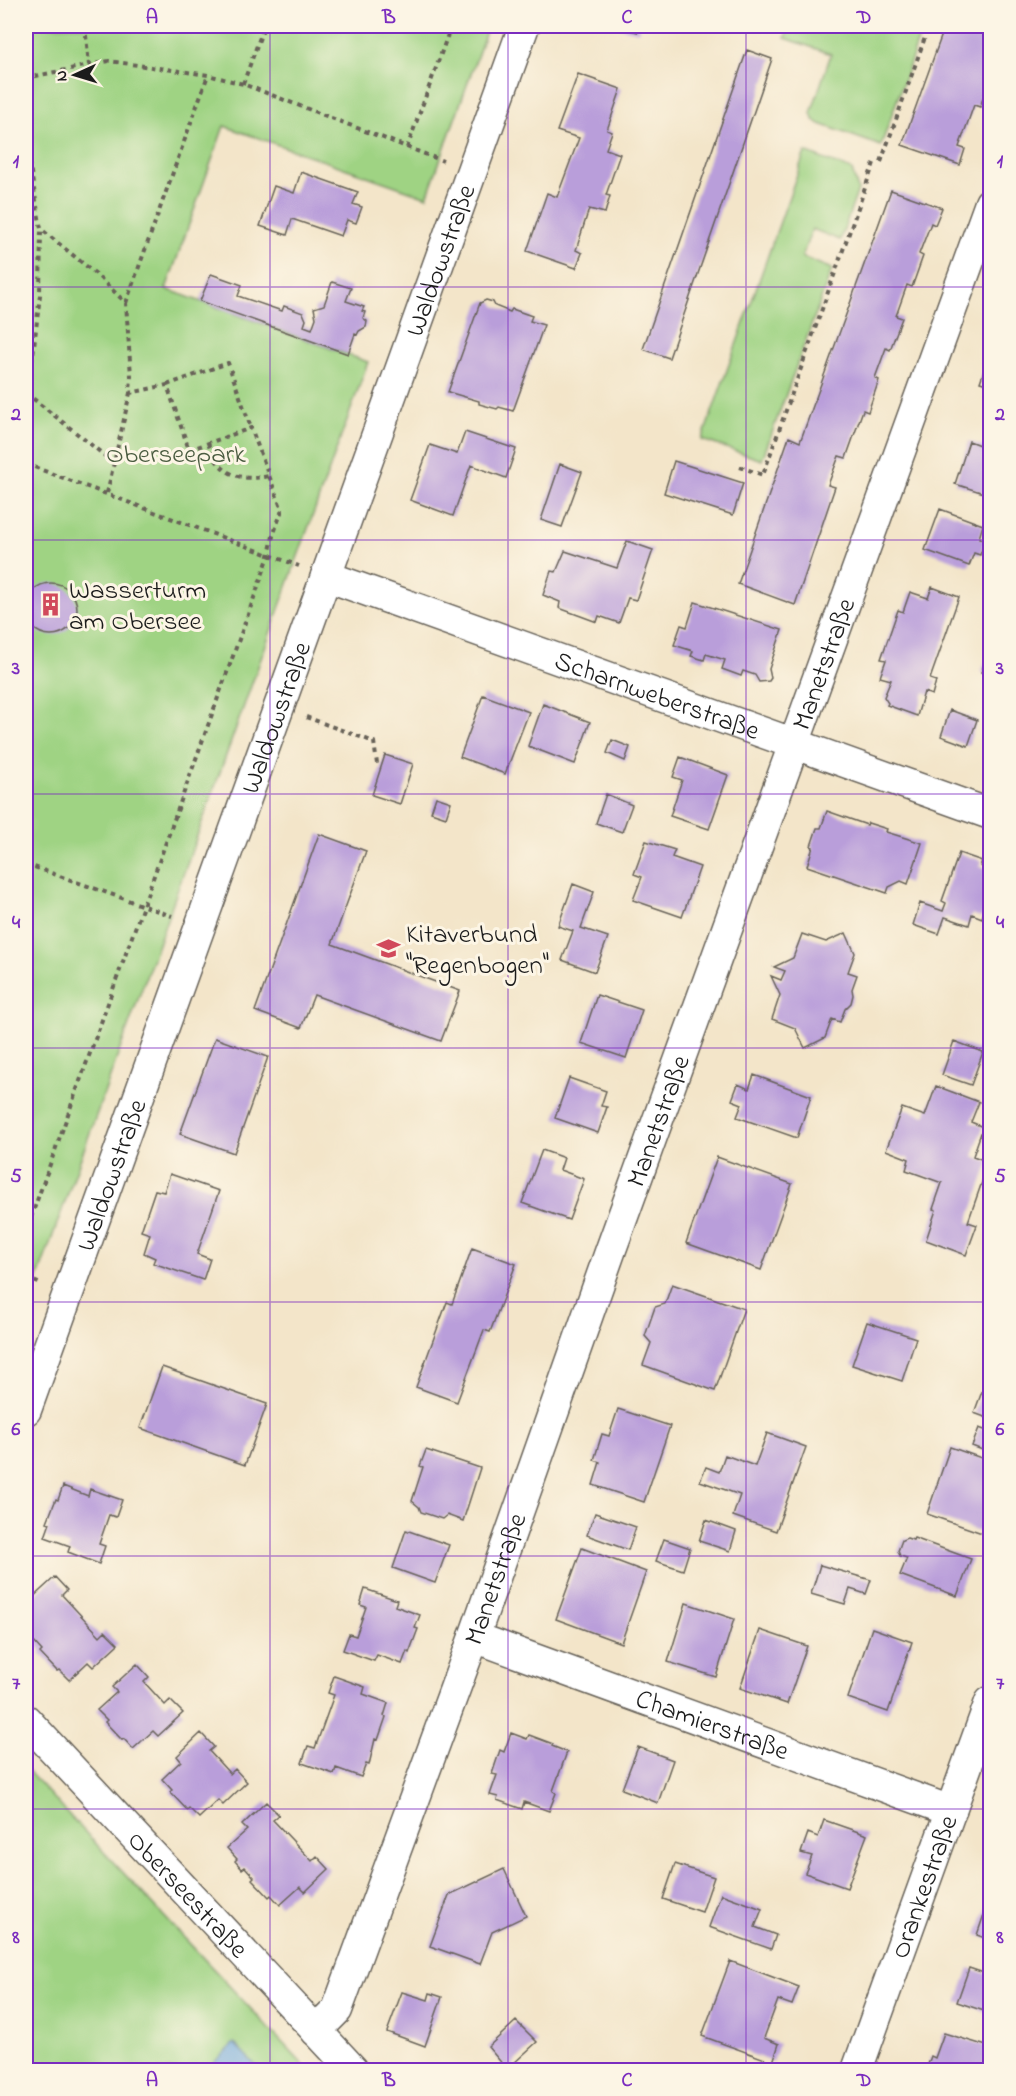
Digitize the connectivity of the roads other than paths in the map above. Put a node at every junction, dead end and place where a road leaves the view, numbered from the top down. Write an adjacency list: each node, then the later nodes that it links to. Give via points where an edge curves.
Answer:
1 (524, 26): 3 (street, Waldowstraße)
2 (990, 203): 4 (street, Manetstraße)
3 (313, 571): 4 (street, Scharnweberstraße); 6 (street, Waldowstraße)
4 (794, 745): 5 (street, Scharnweberstraße); 7 (street, Manetstraße)
5 (990, 814)
6 (26, 1410)
7 (474, 1637): 10 (street, Chamierstraße); 11 (street, Manetstraße, via 337,2010)
8 (990, 1702): 10 (street, Orankestraße)
9 (26, 1720): 11 (street, Oberseestraße)
10 (951, 1811): 13 (street, Orankestraße)
11 (316, 2031): 12 (street, Oberseestraße)
12 (352, 2070)
13 (857, 2070)

